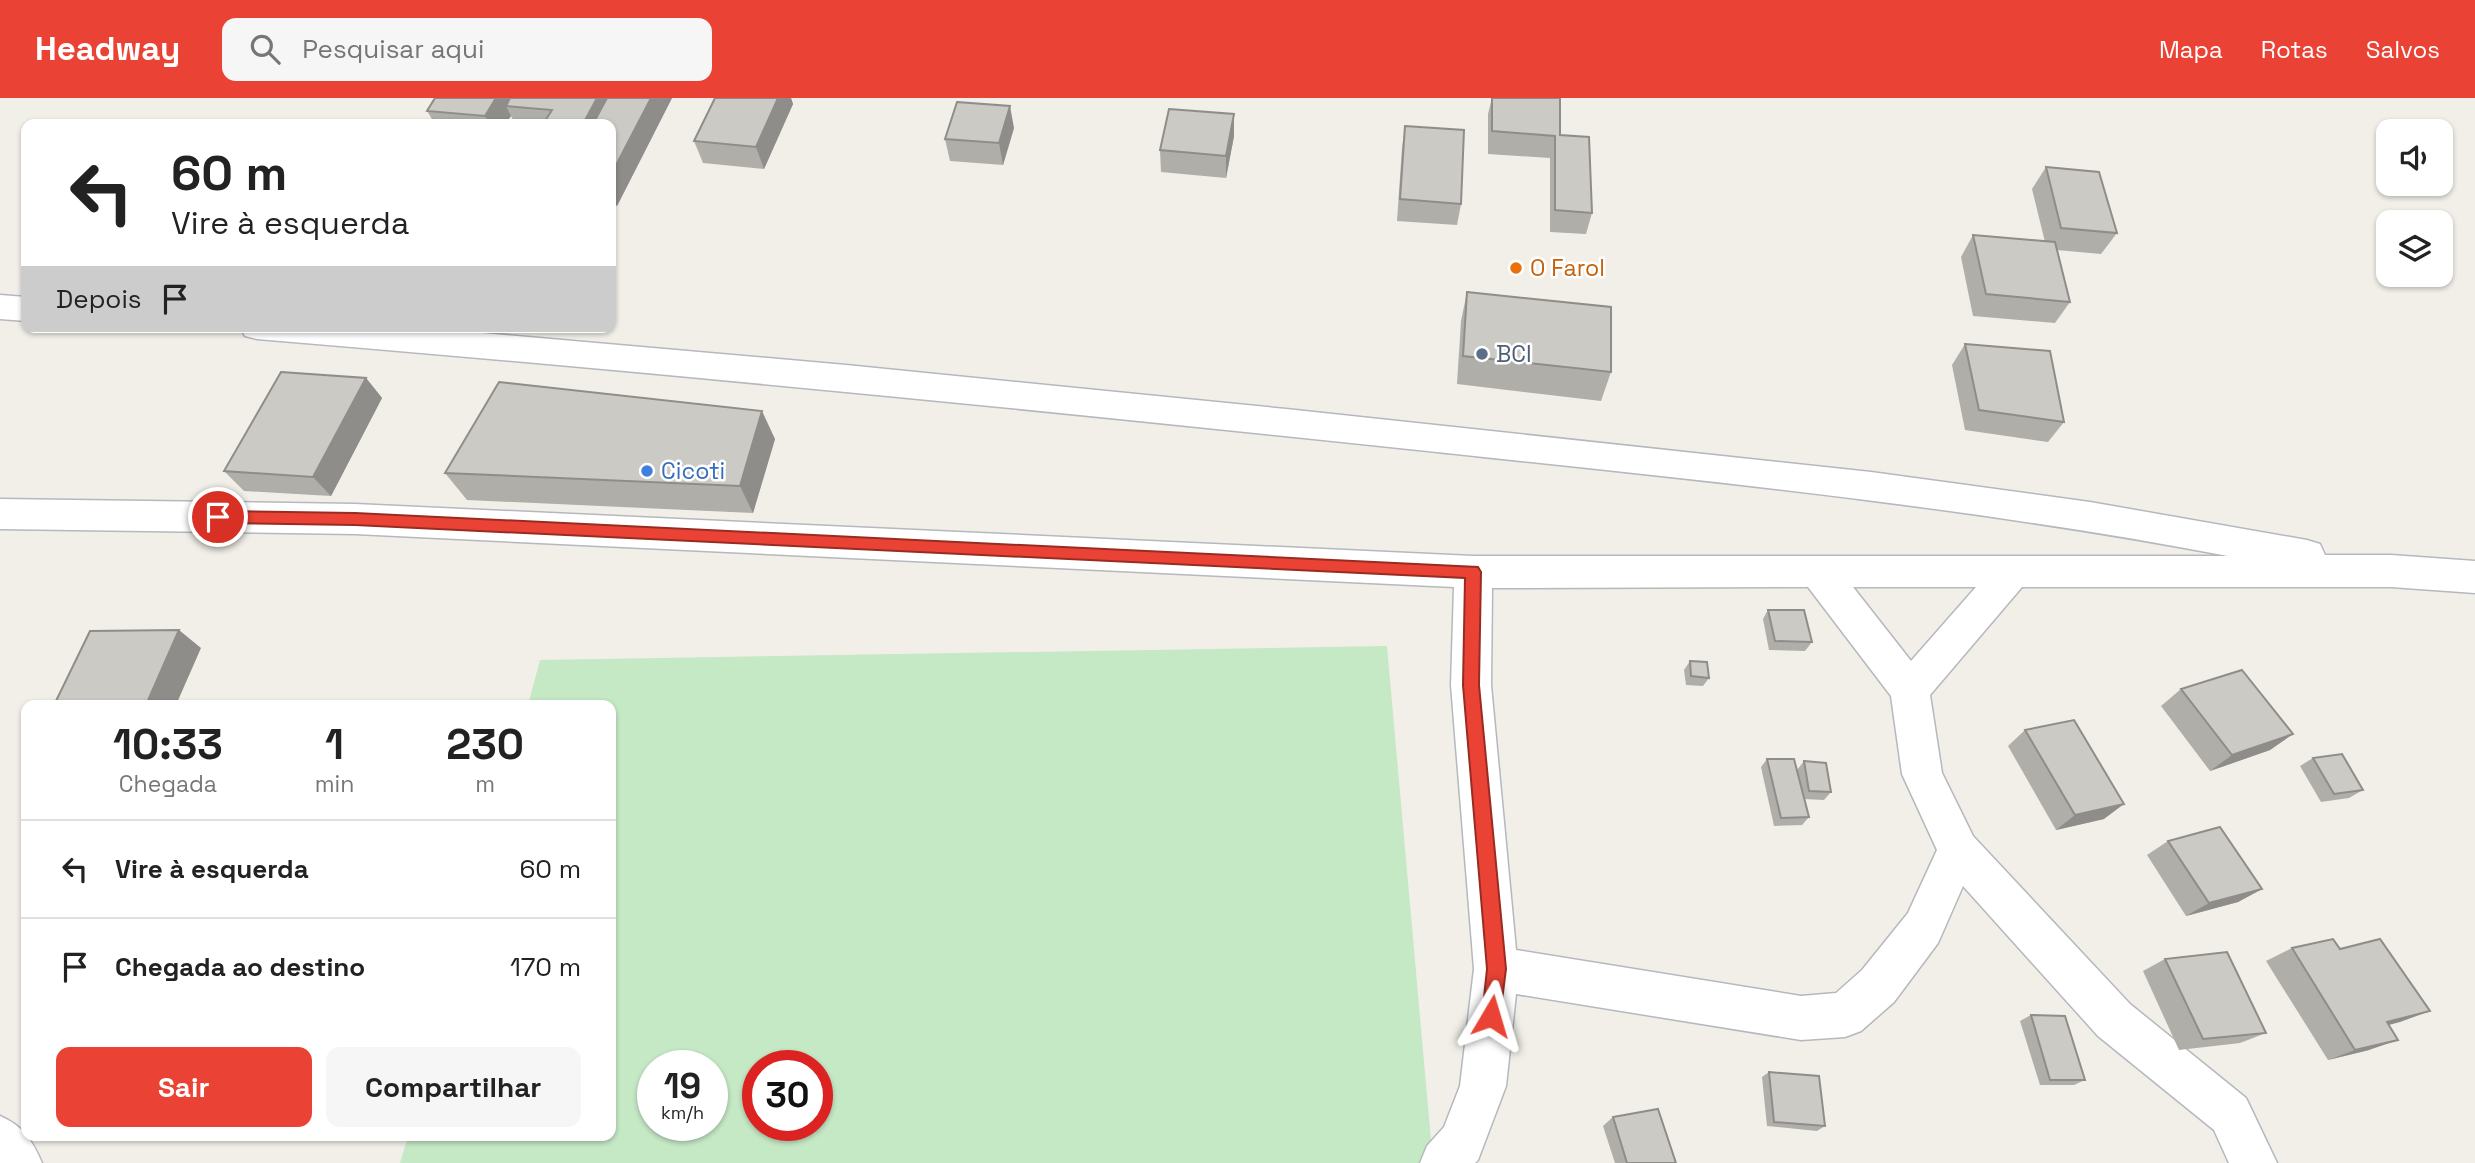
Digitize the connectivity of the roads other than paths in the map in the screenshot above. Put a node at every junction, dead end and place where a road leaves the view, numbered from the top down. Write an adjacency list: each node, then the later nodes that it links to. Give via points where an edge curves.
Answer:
1 (0, 307): 2 (street)
2 (21, 309)
3 (334, 333): 5 (street, via 1107,403 1965,497 2224,538)
4 (0, 514): 6 (street, via 355,519)
5 (2391, 571): 7 (street); 9 (street)
6 (1473, 572): 8 (street); 12 (street, via 1471,685)
7 (2011, 573): 8 (street); 10 (street)
8 (1820, 574): 10 (street)
9 (2475, 577)
10 (1910, 690): 11 (street, via 1922,774)
11 (1958, 850): 12 (street, via 1923,928 1878,986 1845,1015 1801,1018); 16 (street, via 2114,1020 2230,1114)
12 (1496, 969): 15 (street, via 1483,1086 1461,1143)
13 (0, 1140): 14 (street)
14 (18, 1163)
15 (1444, 1163)
16 (2253, 1163)

